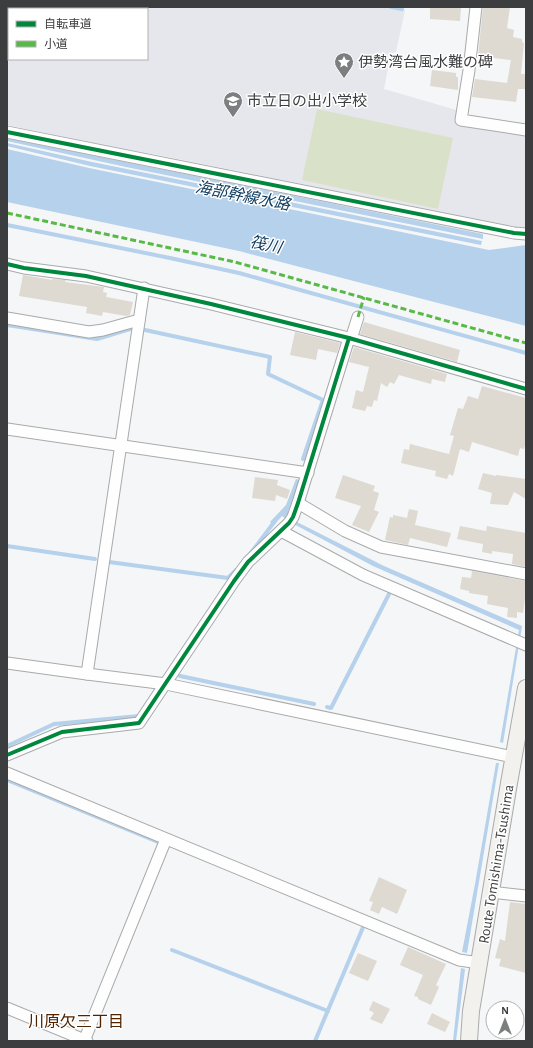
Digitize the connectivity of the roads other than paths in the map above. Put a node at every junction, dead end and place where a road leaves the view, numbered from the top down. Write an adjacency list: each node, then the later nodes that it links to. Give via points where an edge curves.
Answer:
1 (476, 7): 2 (street, via 461,120)
2 (526, 130)
3 (7, 132): 4 (street)
4 (526, 234)
5 (7, 264): 6 (street)
6 (144, 288): 9 (street); 10 (street)
7 (358, 317): 10 (street)
8 (7, 318): 9 (street, via 89,332)
9 (140, 320): 13 (street)
10 (350, 338): 11 (street); 14 (street)
11 (526, 389)
12 (7, 429): 13 (street)
13 (121, 446): 14 (street); 20 (street)
14 (308, 473): 15 (street)
15 (298, 503): 16 (street, via 291,520); 17 (street, via 346,531 381,547)
16 (281, 531): 18 (street, via 363,575); 21 (street, via 248,562)
17 (526, 574)
18 (520, 643)
19 (7, 662): 20 (street)
20 (87, 674): 21 (street)
21 (166, 684): 23 (street, via 139,722 62,732); 24 (street)
22 (526, 688): 24 (main road, Route Tomishima-Tsushima)
23 (7, 755)
24 (513, 757): 27 (main road, Route Tomishima-Tsushima)
25 (7, 773): 26 (street)
26 (166, 839): 29 (street, via 460,960); 31 (street)
27 (491, 892): 28 (street); 29 (main road, Route Tomishima-Tsushima)
28 (526, 896)
29 (480, 963): 32 (main road, Route Tomishima-Tsushima, via 471,1011)
30 (7, 1008): 31 (street)
31 (85, 1041)
32 (470, 1041)

